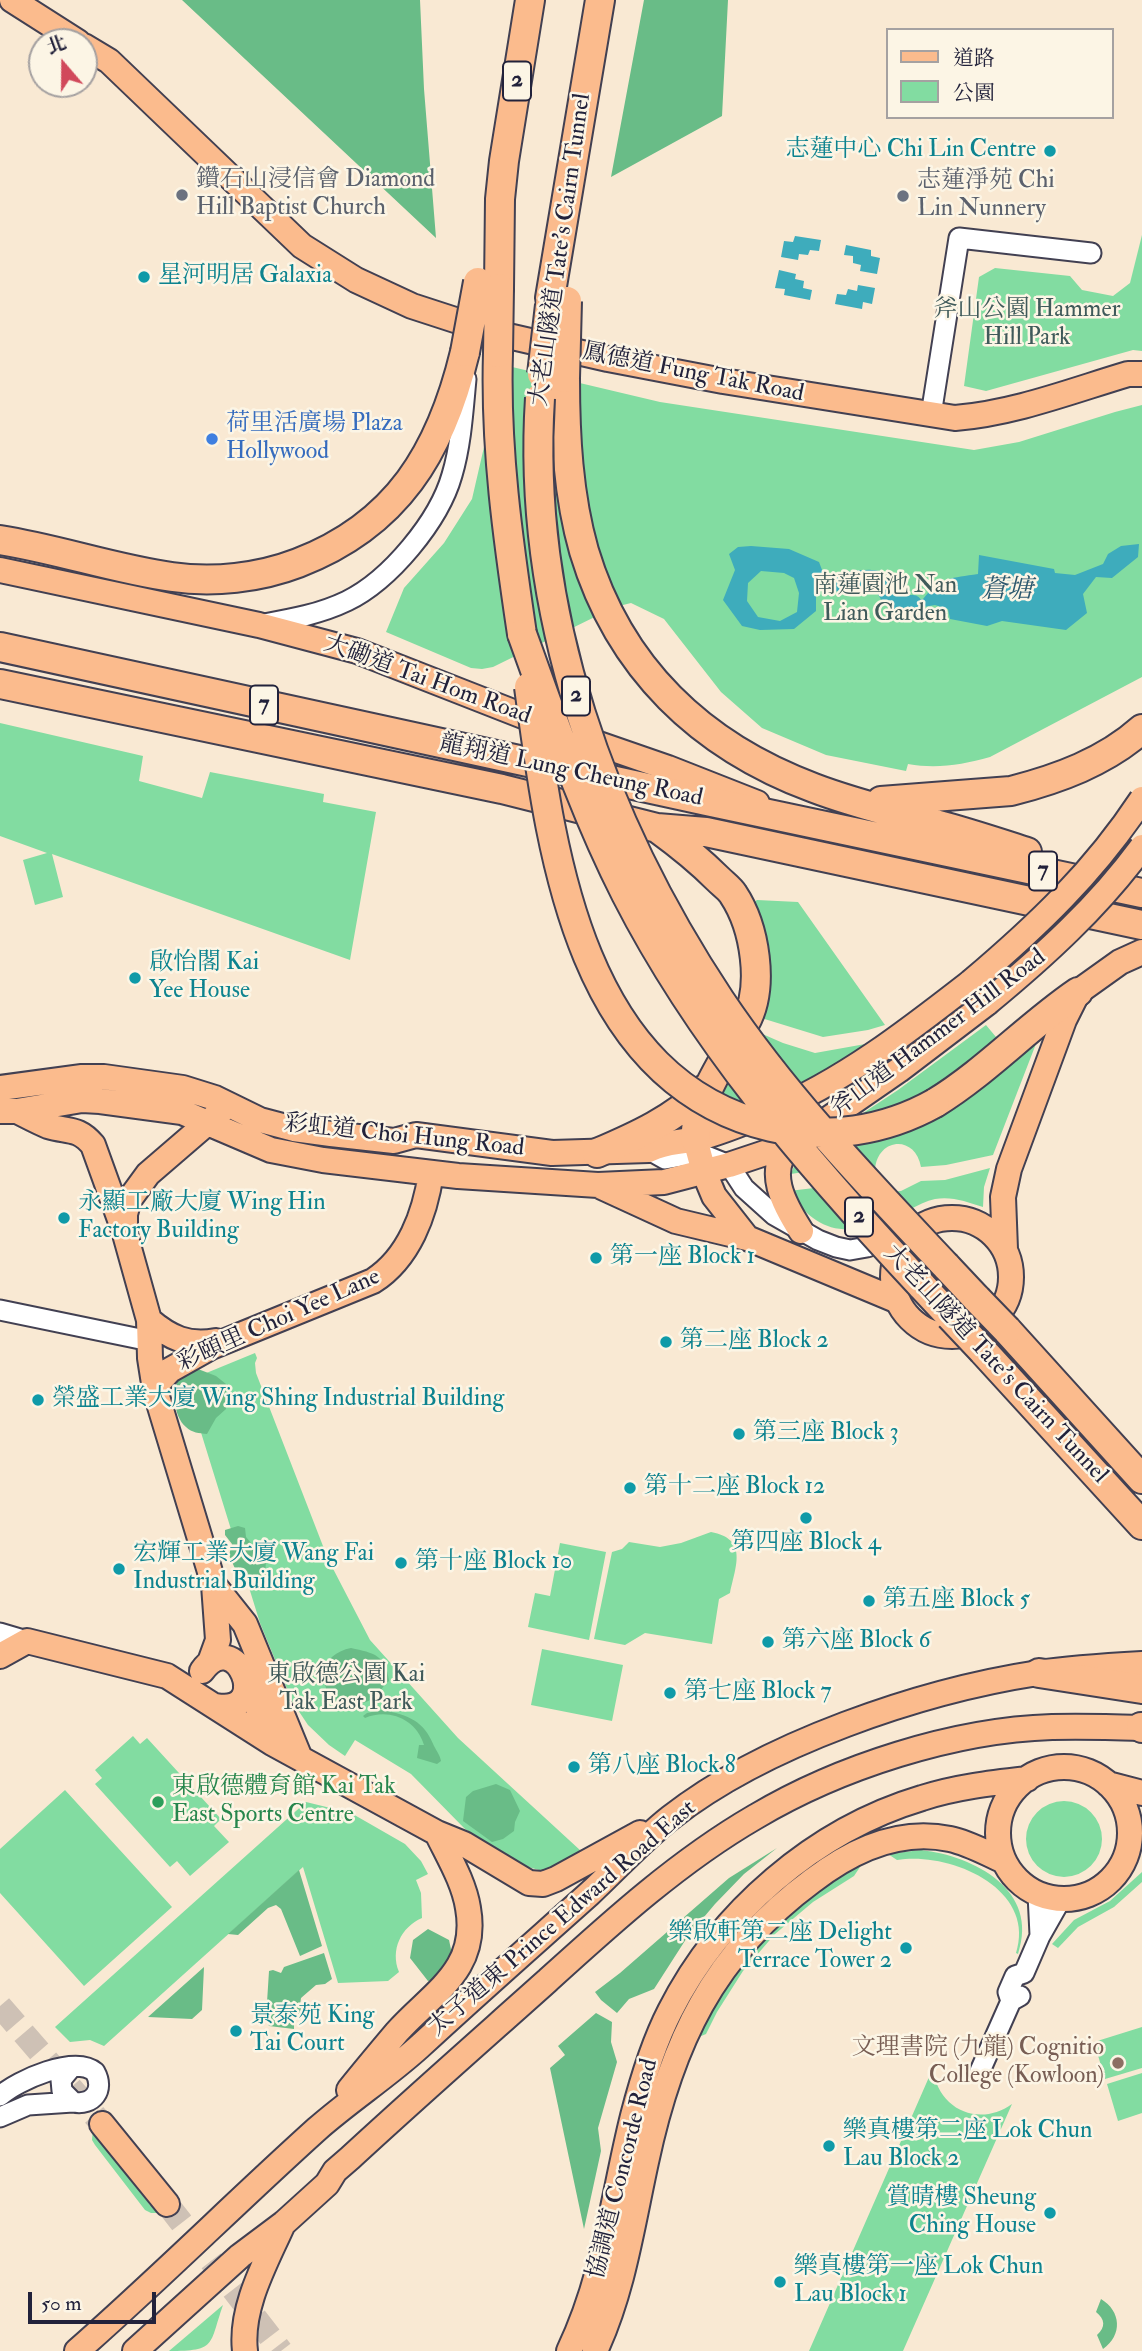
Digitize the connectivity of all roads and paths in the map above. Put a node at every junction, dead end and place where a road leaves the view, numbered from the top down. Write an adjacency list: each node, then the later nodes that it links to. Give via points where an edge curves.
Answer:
1 (12, 0): 4 (main road)
2 (530, 0): 7 (highway, 2, via 500,199 482,253)
3 (600, 0): 8 (highway, 大老山隧道 Tate's Cairn Tunnel, via 559,238)
4 (56, 28)
5 (98, 55): 9 (main road, 鳳德道 Fung Tak Road, via 302,246 356,280 412,306)
6 (1091, 253): 11 (street, via 959,238)
7 (488, 285): 12 (highway, bridge, via 435,440 393,502 347,541 273,571 210,579 162,575); 15 (highway, 大老山隧道 Tate's Cairn Tunnel / 2, bridge, via 500,459)
8 (559, 300): 20 (highway, bridge, via 567,445 579,529 605,607 622,636 650,678 686,715 773,771); 50 (highway, 大老山隧道 Tate's Cairn Tunnel / 2, bridge, via 540,398 542,541 556,624 576,698 628,838 707,980 785,1087 866,1181)
9 (474, 326): 11 (main road, 鳳德道 Fung Tak Road, via 663,370); 14 (street, via 452,474 426,528 401,558 349,600 309,615)
10 (1142, 374): 11 (main road, 鳳德道 Fung Tak Road, via 1128,374 1016,409 955,418)
11 (930, 415)
12 (10, 542)
13 (0, 569): 14 (main road, 大磡道 Tai Hom Road)
14 (259, 625): 21 (main road, 大磡道 Tai Hom Road, via 357,651)
15 (522, 634): 27 (highway, bridge, via 538,757 567,895 588,957 607,998 645,1053 701,1099 743,1119 821,1133 902,1119 965,1084); 53 (highway, 大老山隧道 Tate's Cairn Tunnel / 2, bridge, via 575,781 613,867 663,961 720,1049 829,1184)
16 (0, 647): 21 (highway, 龍翔道 Lung Cheung Road / 7)
17 (0, 684): 22 (highway, 龍翔道 Lung Cheung Road / 7, via 502,789)
18 (1142, 729): 20 (highway, via 1084,766 1011,791)
19 (1142, 799): 36 (main road, 斧山道 Hammer Hill Road, bridge, via 1071,891 971,982 881,1049)
20 (854, 801): 24 (highway, via 1025,851)
21 (802, 821): 24 (highway, 龍翔道 Lung Cheung Road / 7)
22 (657, 828): 25 (highway, 龍翔道 Lung Cheung Road / 7, via 706,832); 29 (highway, via 694,855 733,893 754,948 756,974 750,1013)
23 (1142, 848): 34 (main road, 斧山道 Hammer Hill Road, bridge, via 1062,938 988,1003)
24 (1142, 892)
25 (1142, 925)
26 (1142, 952): 27 (main road)
27 (1078, 992): 44 (main road, via 1056,1037 1009,1169 1003,1197)
28 (0, 1087): 30 (main road, 彩虹道 Choi Hung Road, via 104,1077 183,1088)
29 (707, 1087): 35 (highway, via 667,1119); 36 (highway, via 696,1119)
30 (229, 1105): 32 (main road); 33 (main road, 彩虹道 Choi Hung Road, via 278,1126)
31 (9, 1111): 32 (main road, 彩虹道 Choi Hung Road, via 82,1100 166,1109); 42 (main road, via 85,1135 93,1145)
32 (209, 1122): 38 (main road, 彩虹道 Choi Hung Road, via 236,1137 290,1155); 42 (main road, via 137,1187 125,1214)
33 (394, 1141): 35 (main road, 彩虹道 Choi Hung Road, via 416,1135 552,1153); 38 (main road, via 421,1159)
34 (792, 1144): 37 (main road, 斧山道 Hammer Hill Road); 41 (main road, via 785,1151 777,1180 785,1206)
35 (597, 1153): 36 (main road, 彩虹道 Choi Hung Road, via 649,1150 662,1143)
36 (699, 1155): 37 (main road, 斧山道 Hammer Hill Road); 39 (main road, 彩虹道 Choi Hung Road, via 664,1182); 43 (main road, 彩虹道 Choi Hung Road, via 714,1196)
37 (729, 1165): 41 (street, via 744,1188)
38 (431, 1173): 39 (main road, 彩虹道 Choi Hung Road); 48 (main road, 彩頤里 Choi Yee Lane, via 410,1241 389,1271)
39 (598, 1185): 43 (main road, 彩虹道 Choi Hung Road, via 676,1221)
40 (922, 1227): 41 (street, via 850,1250); 44 (main road, via 947,1219 972,1222 995,1235); 45 (main road, via 904,1243 894,1265)
41 (801, 1231)
42 (125, 1234): 47 (main road)
43 (747, 1238): 45 (main road, 彩虹道 Choi Hung Road)
44 (1004, 1249): 45 (main road, 彩虹道 Choi Hung Road, via 1011,1271 1008,1297 997,1316 982,1328 957,1336 937,1334 918,1325)
45 (898, 1301)
46 (0, 1310): 47 (street)
47 (149, 1330): 48 (main road, via 186,1342); 49 (main road)
48 (230, 1338): 49 (main road, 彩頤里 Choi Yee Lane, via 170,1370)
49 (156, 1390): 54 (main road)
50 (1101, 1431): 51 (highway); 52 (highway, 大老山隧道 Tate's Cairn Tunnel / 2)
51 (1142, 1464)
52 (1142, 1479)
53 (1142, 1525)
54 (215, 1585): 59 (main road, via 218,1640); 62 (main road); 66 (main road, via 245,1624)
55 (0, 1633): 56 (street)
56 (27, 1641): 57 (main road); 61 (main road)
57 (0, 1656)
58 (1142, 1664): 60 (main road, 太子道東 Prince Edward Road East)
59 (206, 1665): 61 (main road); 62 (main road, via 223,1658); 64 (main road, via 199,1685)
60 (1039, 1673): 63 (highway); 70 (main road, 太子道東 Prince Edward Road East, via 963,1688 843,1726 769,1758)
61 (167, 1676): 64 (main road)
62 (244, 1677): 64 (main road, via 243,1695 234,1704); 66 (main road, via 258,1708)
63 (1142, 1689)
64 (211, 1703): 66 (main road)
65 (1142, 1728): 83 (main road, 太子道東 Prince Edward Road East, via 1050,1727 960,1739 883,1759 755,1816 696,1855 593,1940 335,2171)
66 (300, 1758): 71 (main road)
67 (1027, 1779): 68 (main road, via 1042,1771 1077,1769); 73 (main road, via 1003,1807 998,1834); 87 (main road, 協調道 Concorde Road, via 922,1798 841,1833 764,1889 711,1947 677,1998 652,2053 633,2116 599,2272)
68 (1108, 1784): 69 (main road); 72 (main road, via 1126,1811)
69 (1142, 1793)
70 (671, 1818): 71 (main road, via 543,1884 529,1882); 81 (main road, 太子道東 Prince Edward Road East, via 415,2051)
71 (437, 1833): 81 (main road, via 468,1906 468,1946 451,1979 399,2031)
72 (1133, 1854): 74 (main road, via 1100,1889 1075,1899)
73 (1004, 1861): 74 (main road, via 1024,1886); 88 (main road, 協調道 Concorde Road, via 968,1844 933,1836 898,1838 852,1854 825,1871 786,1900 747,1940 710,1988 677,2053 652,2135 624,2269)
74 (1050, 1897): 76 (street, via 1024,1973 1024,1989 1011,2001)
75 (71, 2068): 77 (street, via 35,2075); 78 (street, via 61,2086); 78 (street, via 90,2068 99,2085 88,2102)
76 (980, 2071)
77 (0, 2096)
78 (73, 2102): 79 (street, via 28,2105)
79 (0, 2117)
80 (102, 2124): 82 (main road)
81 (320, 2126): 84 (main road, 太子道東 Prince Edward Road East)
82 (167, 2204)
83 (284, 2223): 85 (main road, 太子道東 Prince Edward Road East, via 240,2256); 86 (main road, via 254,2292 246,2323)
84 (78, 2351)
85 (135, 2351)
86 (246, 2351)
87 (569, 2351)
88 (594, 2351)

